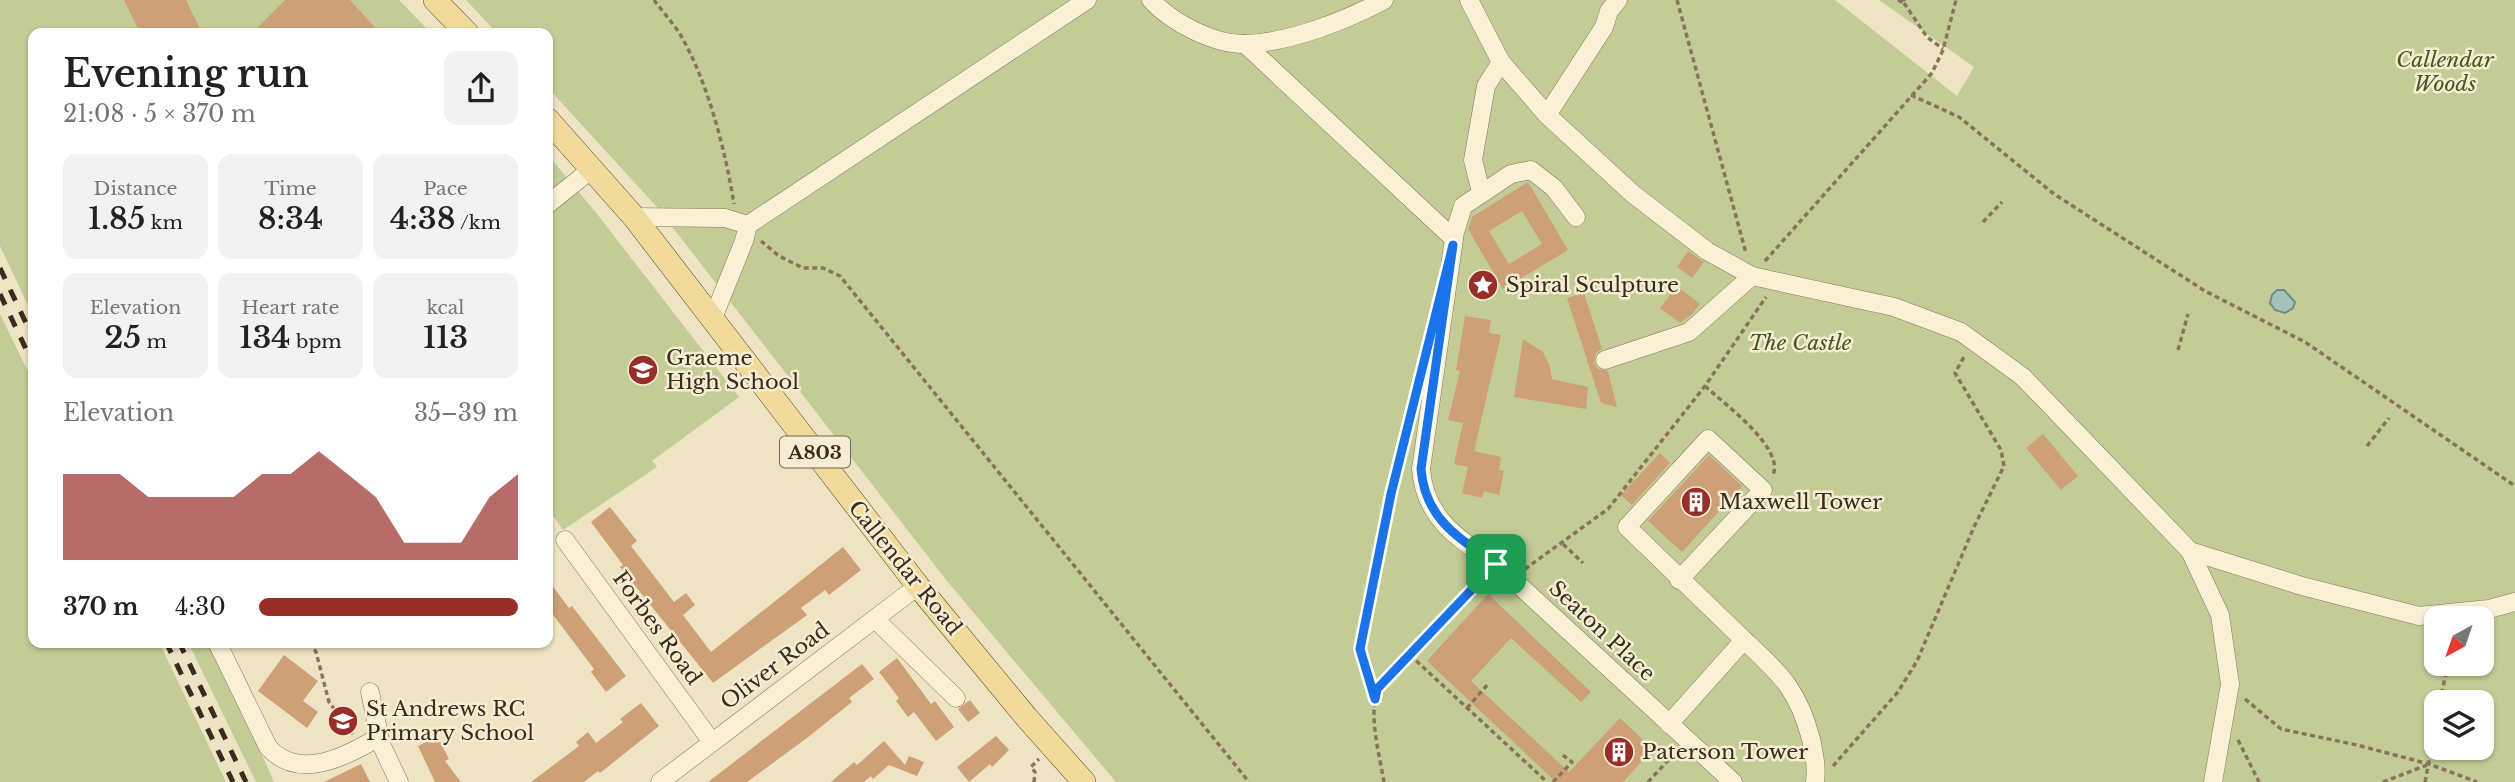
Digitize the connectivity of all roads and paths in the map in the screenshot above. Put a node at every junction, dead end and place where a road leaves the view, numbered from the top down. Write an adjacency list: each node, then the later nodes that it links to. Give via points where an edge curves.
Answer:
1 (435, 0): 12 (main road)
2 (654, 0): 26 (path, via 679,33 701,81)
3 (1087, 0): 26 (street)
4 (1151, 0): 13 (street, via 1187,28)
5 (1384, 0): 13 (street, via 1329,24)
6 (1469, 0): 15 (street)
7 (1618, 0): 17 (street)
8 (1676, 0): 28 (path)
9 (1898, 0): 11 (path)
10 (1956, 0): 14 (path)
11 (1904, 2): 14 (path, via 1927,37)
12 (462, 28)
13 (1245, 44): 27 (street)
14 (1943, 50): 16 (path, via 1931,73)
15 (1501, 62): 17 (street); 20 (street, via 1486,86 1473,160)
16 (1911, 95): 28 (path); 39 (path, via 1959,117 2054,194 2205,291 2305,342)
17 (1547, 115): 28 (street, via 1633,194 1707,251)
18 (553, 126): 19 (main road, Callendar Road / A803)
19 (592, 169): 21 (street); 23 (main road, Callendar Road / A803)
20 (1482, 192): 24 (street, Seaton Place, via 1511,174 1531,170 1554,188); 27 (street, Seaton Place, via 1463,206)
21 (553, 200)
22 (2002, 202): 25 (path)
23 (634, 217): 26 (street, via 725,218); 31 (main road, Callendar Road / A803)
24 (1576, 217)
25 (1983, 222)
26 (748, 229): 31 (street); 74 (path, via 779,256 803,268 823,268 840,276)
27 (1454, 239): 45 (street, Seaton Place, via 1422,481 1441,522)
28 (1752, 276): 29 (street); 34 (street, via 1689,332)
29 (1776, 280): 32 (street, via 1894,307 1961,332); 35 (path)
30 (2188, 314): 33 (path)
31 (713, 318): 48 (main road, Callendar Road / A803)
32 (1972, 341): 43 (street, via 2023,377); 70 (path, via 1955,373 2001,450 2004,466 1917,661 1898,692)
33 (2178, 350)
34 (1605, 360)
35 (1705, 386): 40 (path, via 1760,436 1774,461 1775,474); 42 (path, via 1608,509)
36 (2389, 418): 38 (path)
37 (1408, 428): 59 (path, via 1360,649)
38 (2367, 446)
39 (2515, 486)
40 (1763, 490): 47 (street); 47 (street, via 1708,439 1627,527)
41 (565, 540): 65 (street, Forbes Road)
42 (1563, 544): 44 (path); 46 (path)
43 (2190, 551): 49 (street, via 2419,616); 56 (street, via 2220,615)
44 (1583, 563)
45 (1496, 564): 46 (street, Seaton Place); 54 (path)
46 (1512, 578): 62 (street, Seaton Place)
47 (1679, 580): 51 (street)
48 (918, 586): 50 (street, Oliver Road); 73 (main road, Callendar Road / A803)
49 (2515, 602)
50 (875, 619): 58 (street); 65 (street, Oliver Road)
51 (1744, 640): 62 (street); 70 (street, via 1791,688 1804,711)
52 (220, 648): 66 (street, via 268,747 280,759 327,764)
53 (314, 648): 66 (path, via 329,702)
54 (1410, 655): 59 (path, via 1377,689); 60 (path)
55 (1488, 684): 60 (path)
56 (2230, 684): 61 (street); 69 (path, via 2281,729)
57 (370, 692): 63 (street)
58 (956, 698)
59 (1375, 699): 75 (path)
60 (1467, 708): 76 (path)
61 (2225, 715): 80 (street); 81 (path)
62 (1669, 724): 64 (street, Seaton Place)
63 (380, 740): 66 (street); 71 (street)
64 (1687, 740): 78 (path); 79 (street, Seaton Place)
65 (712, 742): 72 (street, Oliver Road)
66 (362, 747)
67 (1560, 752): 77 (path, via 1572,762)
68 (2430, 760): 69 (path)
69 (2429, 764): 82 (path); 83 (path); 84 (path)
70 (1822, 777)
71 (399, 782)
72 (660, 782)
73 (1084, 782)
74 (1250, 782)
75 (1384, 782)
76 (1547, 782)
77 (1553, 782)
78 (1648, 782)
79 (1733, 782)
80 (2213, 782)
81 (2259, 782)
82 (2383, 782)
83 (2425, 782)
84 (2477, 782)

